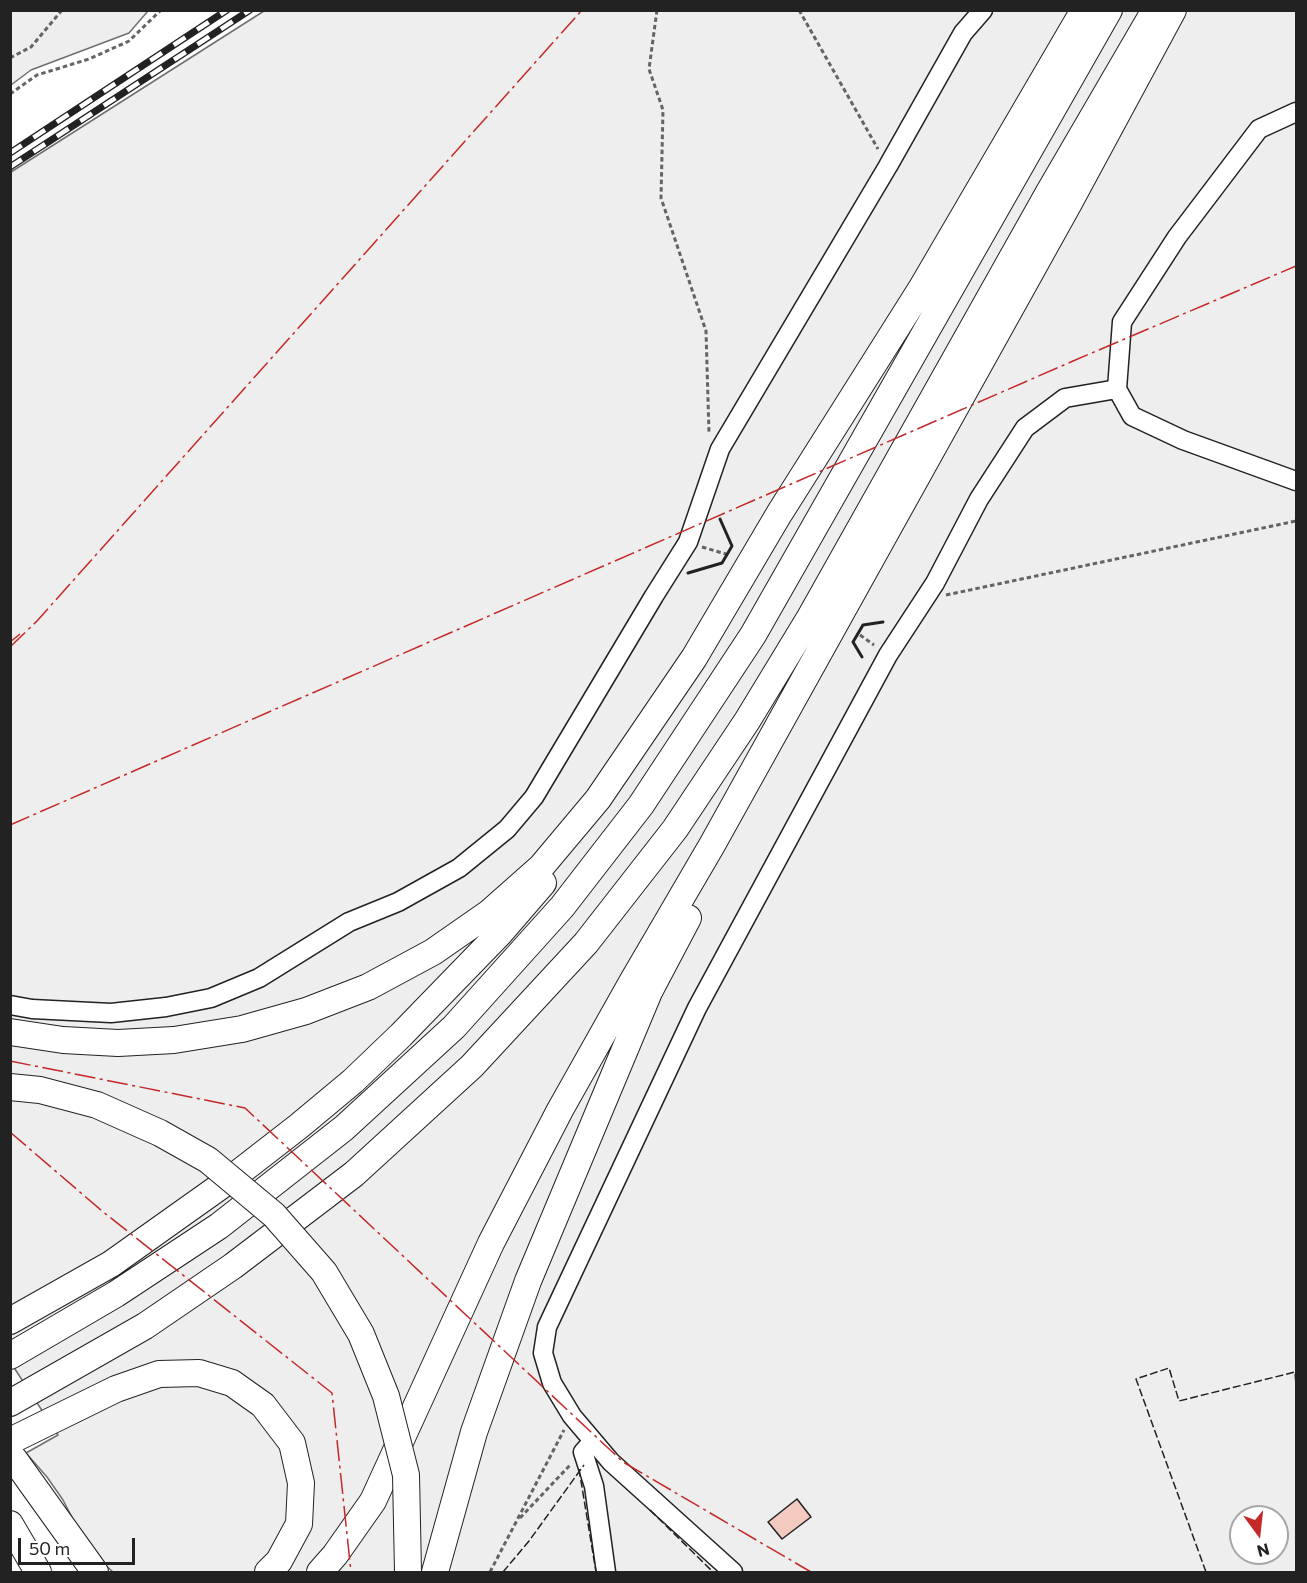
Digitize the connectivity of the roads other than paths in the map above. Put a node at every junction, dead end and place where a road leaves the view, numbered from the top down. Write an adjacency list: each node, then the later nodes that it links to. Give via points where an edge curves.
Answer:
1 (983, 10): 11 (street, via 963,33 720,448 688,542 534,797 507,829 459,868 398,902 349,922 259,978 210,998 111,1013)
2 (1084, 10): 9 (highway, via 921,289)
3 (1109, 10): 15 (highway, via 753,635 641,805 562,907 454,1027 344,1128 219,1226 116,1294)
4 (1155, 10): 16 (highway, via 809,619 747,721 675,829 586,943 472,1066 354,1174 233,1266 145,1326)
5 (1173, 10): 7 (highway)
6 (1296, 112): 8 (street, via 1259,129 1171,246 1122,322)
7 (976, 368): 24 (highway, via 560,1110 491,1243 373,1501); 26 (highway, via 649,992 528,1281 474,1432)
8 (1117, 389): 10 (street, via 1132,416 1183,440); 17 (street, via 1065,398 1025,428 888,655 696,1008 547,1328 543,1353 552,1383)
9 (833, 428): 12 (highway, via 694,658 598,799 541,867 489,913 433,952 368,987 306,1011 242,1029 174,1040 118,1043); 14 (highway, via 701,661 621,784 499,934 353,1080 291,1132 111,1264)
10 (1296, 481)
11 (10, 1005)
12 (10, 1032)
13 (10, 1087): 25 (highway, bridge, via 39,1090 98,1106 160,1133 208,1160 274,1215 324,1272 361,1334 387,1396 406,1474)
14 (10, 1321)
15 (10, 1356)
16 (19, 1399)
17 (588, 1447): 27 (street); 28 (street, via 611,1462)
18 (12, 1451): 21 (highway); 22 (highway); 23 (highway, via 46,1424 116,1389 159,1374 199,1373 232,1383 263,1405 292,1443 301,1483 299,1524 279,1561)
19 (10, 1524): 20 (highway)
20 (38, 1572)
21 (74, 1572)
22 (95, 1572)
23 (268, 1572)
24 (320, 1572)
25 (408, 1572)
26 (435, 1572)
27 (606, 1572)
28 (733, 1572)

